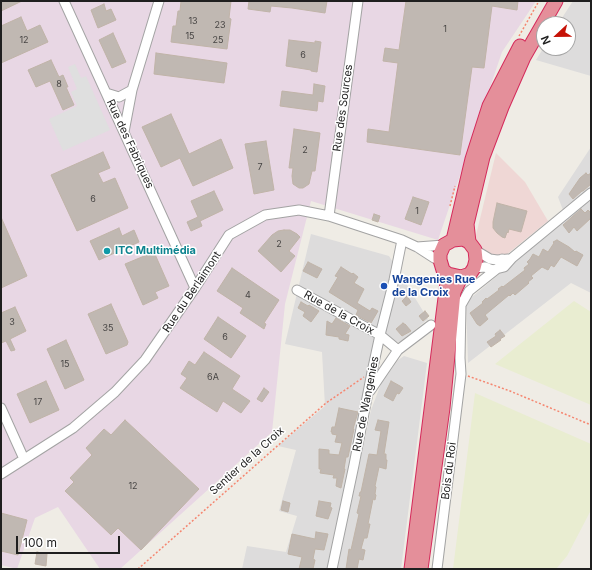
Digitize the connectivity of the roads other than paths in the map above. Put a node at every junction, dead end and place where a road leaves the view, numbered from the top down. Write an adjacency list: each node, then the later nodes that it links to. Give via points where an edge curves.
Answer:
1 (64, 1): 7 (street, Rue des Fabriques)
2 (159, 1): 6 (street)
3 (358, 1): 10 (street, Rue des Sources)
4 (546, 1): 12 (highway, via 489,106)
5 (556, 1): 13 (highway, via 524,57 483,157 467,224)
6 (132, 90): 7 (street, via 119,97); 8 (street)
7 (106, 93): 8 (street, Rue des Fabriques)
8 (124, 132): 21 (street, Rue des Fabriques)
9 (591, 193): 15 (street)
10 (329, 216): 11 (street, Rue du Berlaimont); 21 (street, Rue du Berlaimont, via 299,210 265,215 229,235)
11 (402, 240): 14 (street, Rue du Berlaimont); 24 (street, Rue de Wangenies)
12 (449, 242): 13 (highway, via 463,239); 14 (street, Rue du Berlaimont); 16 (highway, via 440,254)
13 (472, 246): 15 (street, via 490,259); 17 (highway, via 476,260)
14 (417, 247): 16 (street, Rue du Berlaimont)
15 (507, 259): 18 (street, via 504,267)
16 (440, 260): 19 (highway, via 443,270)
17 (474, 268): 18 (street); 20 (highway, via 470,274)
18 (498, 268): 33 (street, Bois du Roi, via 469,291 461,305 461,374)
19 (448, 274): 20 (highway); 31 (highway)
20 (461, 277): 32 (highway, via 454,292 443,408)
21 (195, 288): 28 (street, Rue du Berlaimont, via 145,360 114,392 72,428)
22 (297, 290): 24 (street, Rue de la Croix)
23 (431, 325): 25 (street)
24 (380, 335): 25 (street, Rue de la Croix); 26 (street, Rue de Wangenies)
25 (398, 350): 26 (street)
26 (368, 394): 30 (street, Rue de Wangenies)
27 (1, 408): 28 (street)
28 (24, 459): 29 (street, Rue du Berlaimont)
29 (1, 474)
30 (332, 569)
31 (411, 569)
32 (420, 569)
33 (437, 569)

